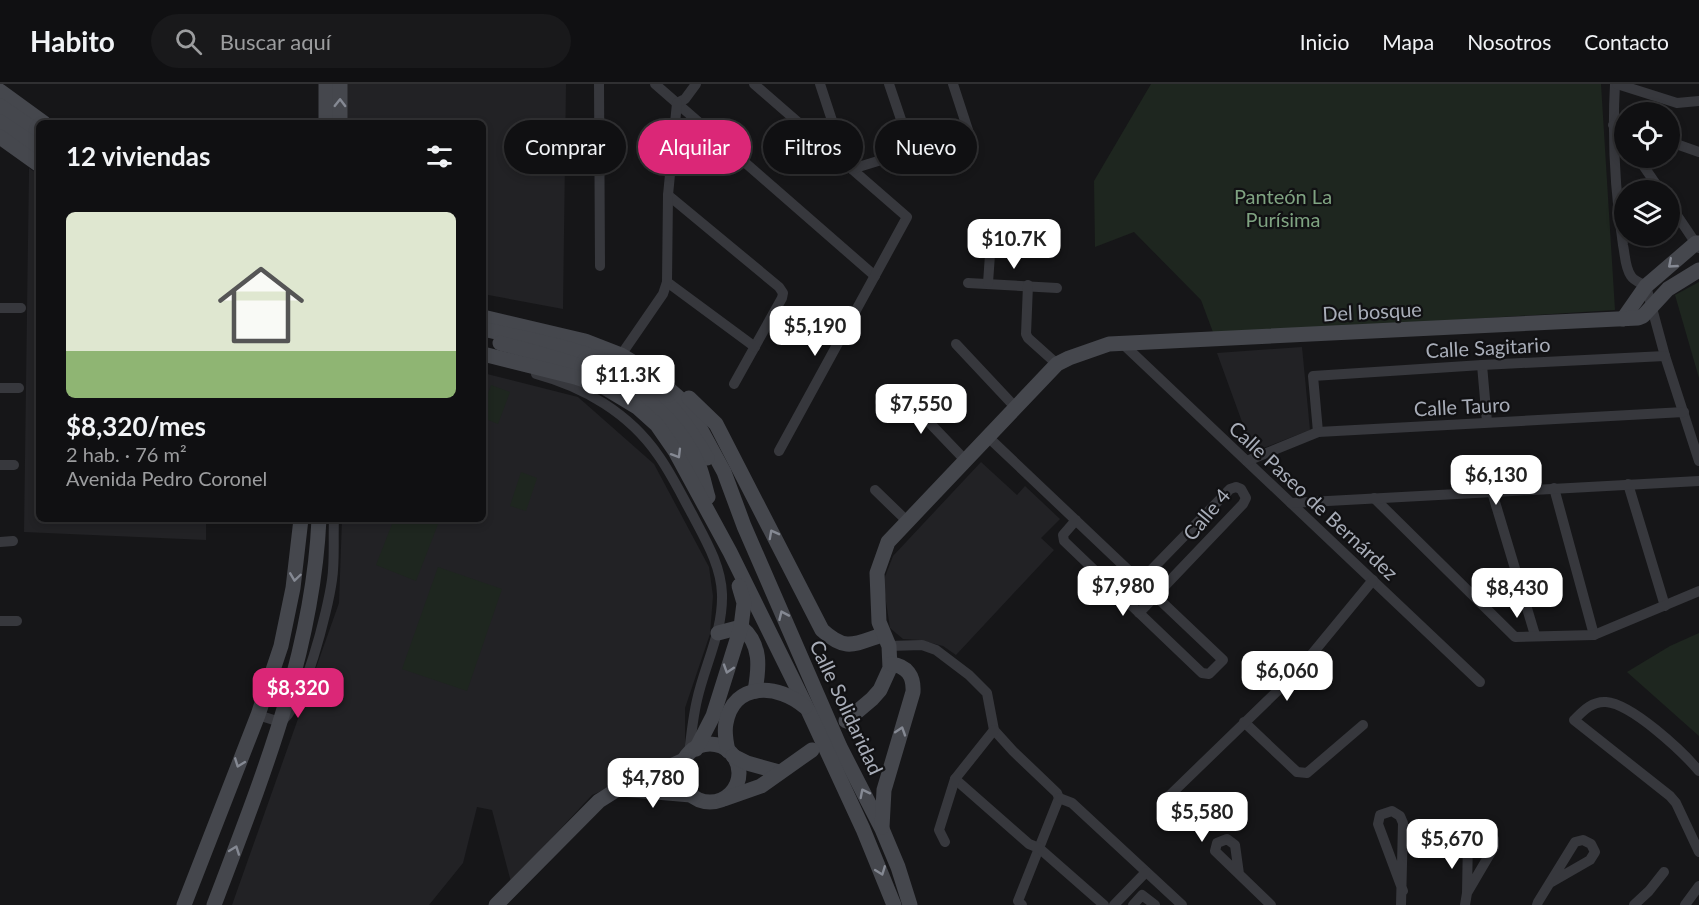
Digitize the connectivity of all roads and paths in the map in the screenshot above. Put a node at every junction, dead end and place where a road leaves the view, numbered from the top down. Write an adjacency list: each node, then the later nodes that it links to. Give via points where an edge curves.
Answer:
1 (326, 84): 17 (main road)
2 (340, 84): 18 (main road, one-way to 2)
3 (599, 84): 36 (street)
4 (655, 84): 14 (street)
5 (696, 84): 14 (street, via 685,99)
6 (754, 84): 19 (street)
7 (820, 84): 20 (street)
8 (889, 84): 21 (street)
9 (953, 84): 22 (street)
10 (1616, 84): 12 (street, via 1677,103); 13 (street)
11 (0, 91): 16 (main road)
12 (1699, 101)
13 (1618, 102)
14 (676, 103): 32 (street); 38 (street)
15 (0, 106): 24 (main road)
16 (40, 120)
17 (326, 120)
18 (340, 120)
19 (796, 120)
20 (833, 120)
21 (901, 120)
22 (965, 120)
23 (0, 122): 27 (main road)
24 (36, 132)
25 (2, 136): 29 (main road)
26 (1680, 145): 28 (street)
27 (36, 146)
28 (1699, 152)
29 (36, 163)
30 (1615, 168): 43 (street, via 1626,263 1631,277)
31 (858, 174): 38 (street, via 907,217)
32 (668, 195): 39 (street); 54 (street, via 780,287 782,298)
33 (1680, 219): 35 (street)
34 (992, 226): 41 (street)
35 (1698, 245): 43 (main road, one-way to 43)
36 (600, 266)
37 (1699, 270): 45 (main road, Del bosque, via 1668,289)
38 (875, 276): 71 (street)
39 (667, 282): 54 (street); 56 (street, via 663,294)
40 (968, 283): 41 (street)
41 (988, 283): 42 (street)
42 (1028, 285): 44 (street); 59 (street, via 1026,334)
43 (1646, 286): 45 (street); 49 (main road)
44 (1057, 288)
45 (1653, 306): 49 (main road, Del bosque, via 1643,316); 57 (street)
46 (0, 308): 47 (street)
47 (21, 308)
48 (486, 318): 56 (main road, via 585,341)
49 (1623, 319): 53 (main road, Del bosque)
50 (486, 330): 90 (main road, via 602,360 646,383 693,433)
51 (486, 340): 91 (main road, via 601,373 652,403 677,430 699,466)
52 (956, 344): 66 (street)
53 (1123, 344): 59 (main road, Del bosque, via 1109,344); 73 (street, Calle Paseo de Bernárdez)
54 (755, 347): 62 (street)
55 (486, 355): 91 (main road, one-way to 91, via 604,387 637,407 657,425 675,451)
56 (621, 355): 61 (main road)
57 (1665, 356): 60 (street, Calle Sagitario); 67 (street)
58 (486, 362): 106 (street, via 585,392 644,436 665,465 716,563 722,592)
59 (1057, 364): 66 (main road)
60 (1482, 365): 68 (street); 69 (street, Calle Sagitario, via 1313,376)
61 (649, 372): 90 (main road, via 679,398 704,432); 109 (main road, one-way to 61, via 852,645 834,641 822,630 716,424 684,393)
62 (734, 384)
63 (0, 388): 64 (street)
64 (19, 388)
65 (880, 402): 72 (street, via 912,408)
66 (1016, 408): 70 (main road)
67 (1684, 412): 68 (street, Calle Tauro); 74 (street)
68 (1487, 422): 69 (street, Calle Tauro)
69 (1318, 432): 73 (street, Calle Tauro)
70 (988, 437): 72 (main road); 84 (street)
71 (779, 451)
72 (966, 461): 89 (main road)
73 (1247, 461): 83 (street, Calle Paseo de Bernárdez)
74 (1699, 461)
75 (0, 465): 76 (street)
76 (14, 465)
77 (1699, 481): 78 (street)
78 (1628, 484): 79 (street); 101 (street)
79 (1554, 488): 81 (street); 107 (street)
80 (875, 490): 89 (street)
81 (1492, 492): 82 (street); 108 (street)
82 (1374, 498): 83 (street); 108 (street, via 1515,637)
83 (1291, 503): 96 (street, Calle Paseo de Bernárdez)
84 (1076, 520): 97 (street); 100 (street, via 1063,535 1064,541)
85 (301, 522): 114 (main road, one-way to 114, via 281,646)
86 (306, 522): 92 (main road, via 306,543 313,545)
87 (319, 522): 92 (main road)
88 (334, 522): 115 (street, via 332,579 324,617 304,685 291,713)
89 (908, 522): 109 (main road, via 888,542 877,573 879,622)
90 (744, 526): 131 (main road, Calle Solidaridad, one-way to 90, via 840,747)
91 (720, 534): 95 (main road, Calle Solidaridad)
92 (318, 540): 115 (main road, via 306,626)
93 (13, 541): 94 (street)
94 (0, 542)
95 (730, 552): 105 (main road, via 744,603); 113 (main road, Calle Solidaridad)
96 (1373, 580): 111 (street, Calle Paseo de Bernárdez); 117 (street, via 1298,671)
97 (1140, 581): 99 (street); 99 (street, Calle 4, via 1230,489 1241,489 1246,498 1243,504); 100 (street)
98 (1699, 591): 101 (street)
99 (1156, 595): 102 (street, Calle 4); 102 (street, via 1223,660 1209,674 1202,673)
100 (1124, 598): 102 (street)
101 (1665, 606): 107 (street)
102 (1139, 613)
103 (0, 621): 104 (street)
104 (17, 621)
105 (741, 627): 106 (main road); 112 (main road, via 752,639 759,658); 121 (main road, one-way to 121, via 713,716)
106 (718, 633): 121 (street, via 696,700)
107 (1594, 634): 108 (street)
108 (1535, 635)
109 (886, 640): 110 (main road); 119 (street, via 936,650 969,675 987,693)
110 (891, 664): 116 (main road, via 880,690); 131 (main road, one-way to 110, via 884,790 913,692 908,672)
111 (1480, 682)
112 (755, 691): 113 (main road, via 782,692); 122 (main road, via 730,711 726,738)
113 (808, 710): 145 (main road, Calle Solidaridad, one-way to 145)
114 (258, 715): 115 (street); 142 (main road, one-way to 142)
115 (280, 722): 143 (main road, one-way to 115)
116 (846, 722)
117 (1244, 722): 118 (street, via 1297,772 1307,773); 128 (street)
118 (1363, 725)
119 (994, 730): 125 (street); 129 (street)
120 (813, 750): 124 (main road)
121 (690, 754): 122 (main road, via 712,745); 126 (main road); 127 (main road, via 682,767 683,782)
122 (731, 754): 124 (main road); 130 (main road, via 738,768 737,784)
123 (1699, 771): 134 (street, via 1687,756 1620,707 1606,702 1594,704 1574,720 1676,802)
124 (779, 772): 130 (main road, via 761,786)
125 (955, 779): 132 (street, via 939,830); 133 (street, via 1029,844)
126 (618, 789): 127 (main road); 144 (main road, via 600,801)
127 (691, 795): 130 (main road, via 705,802)
128 (1169, 796)
129 (1059, 798): 133 (street); 135 (street, via 1072,803)
130 (721, 800)
131 (882, 829): 146 (main road, Calle Solidaridad)
132 (945, 842)
133 (1039, 848): 147 (street, via 1018,901); 148 (street)
134 (1699, 852)
135 (1146, 872): 149 (street); 152 (street)
136 (1664, 872): 157 (street)
137 (1239, 874): 153 (street)
138 (1550, 883): 138 (street, via 1575,842 1591,844 1593,857); 156 (street)
139 (1699, 886): 158 (street)
140 (1403, 891): 140 (street, via 1403,822 1392,811 1380,815 1378,824); 154 (street)
141 (1467, 893): 141 (street, via 1494,847 1494,839 1479,829 1468,837); 155 (street)
142 (184, 905)
143 (214, 905)
144 (496, 905)
145 (894, 905)
146 (910, 905)
147 (1022, 905)
148 (1104, 905)
149 (1114, 905)
150 (1133, 905): 151 (street, via 1142,895)
151 (1155, 905)
152 (1182, 905)
153 (1271, 905)
154 (1401, 905)
155 (1465, 905)
156 (1537, 905)
157 (1634, 905)
158 (1685, 905)

